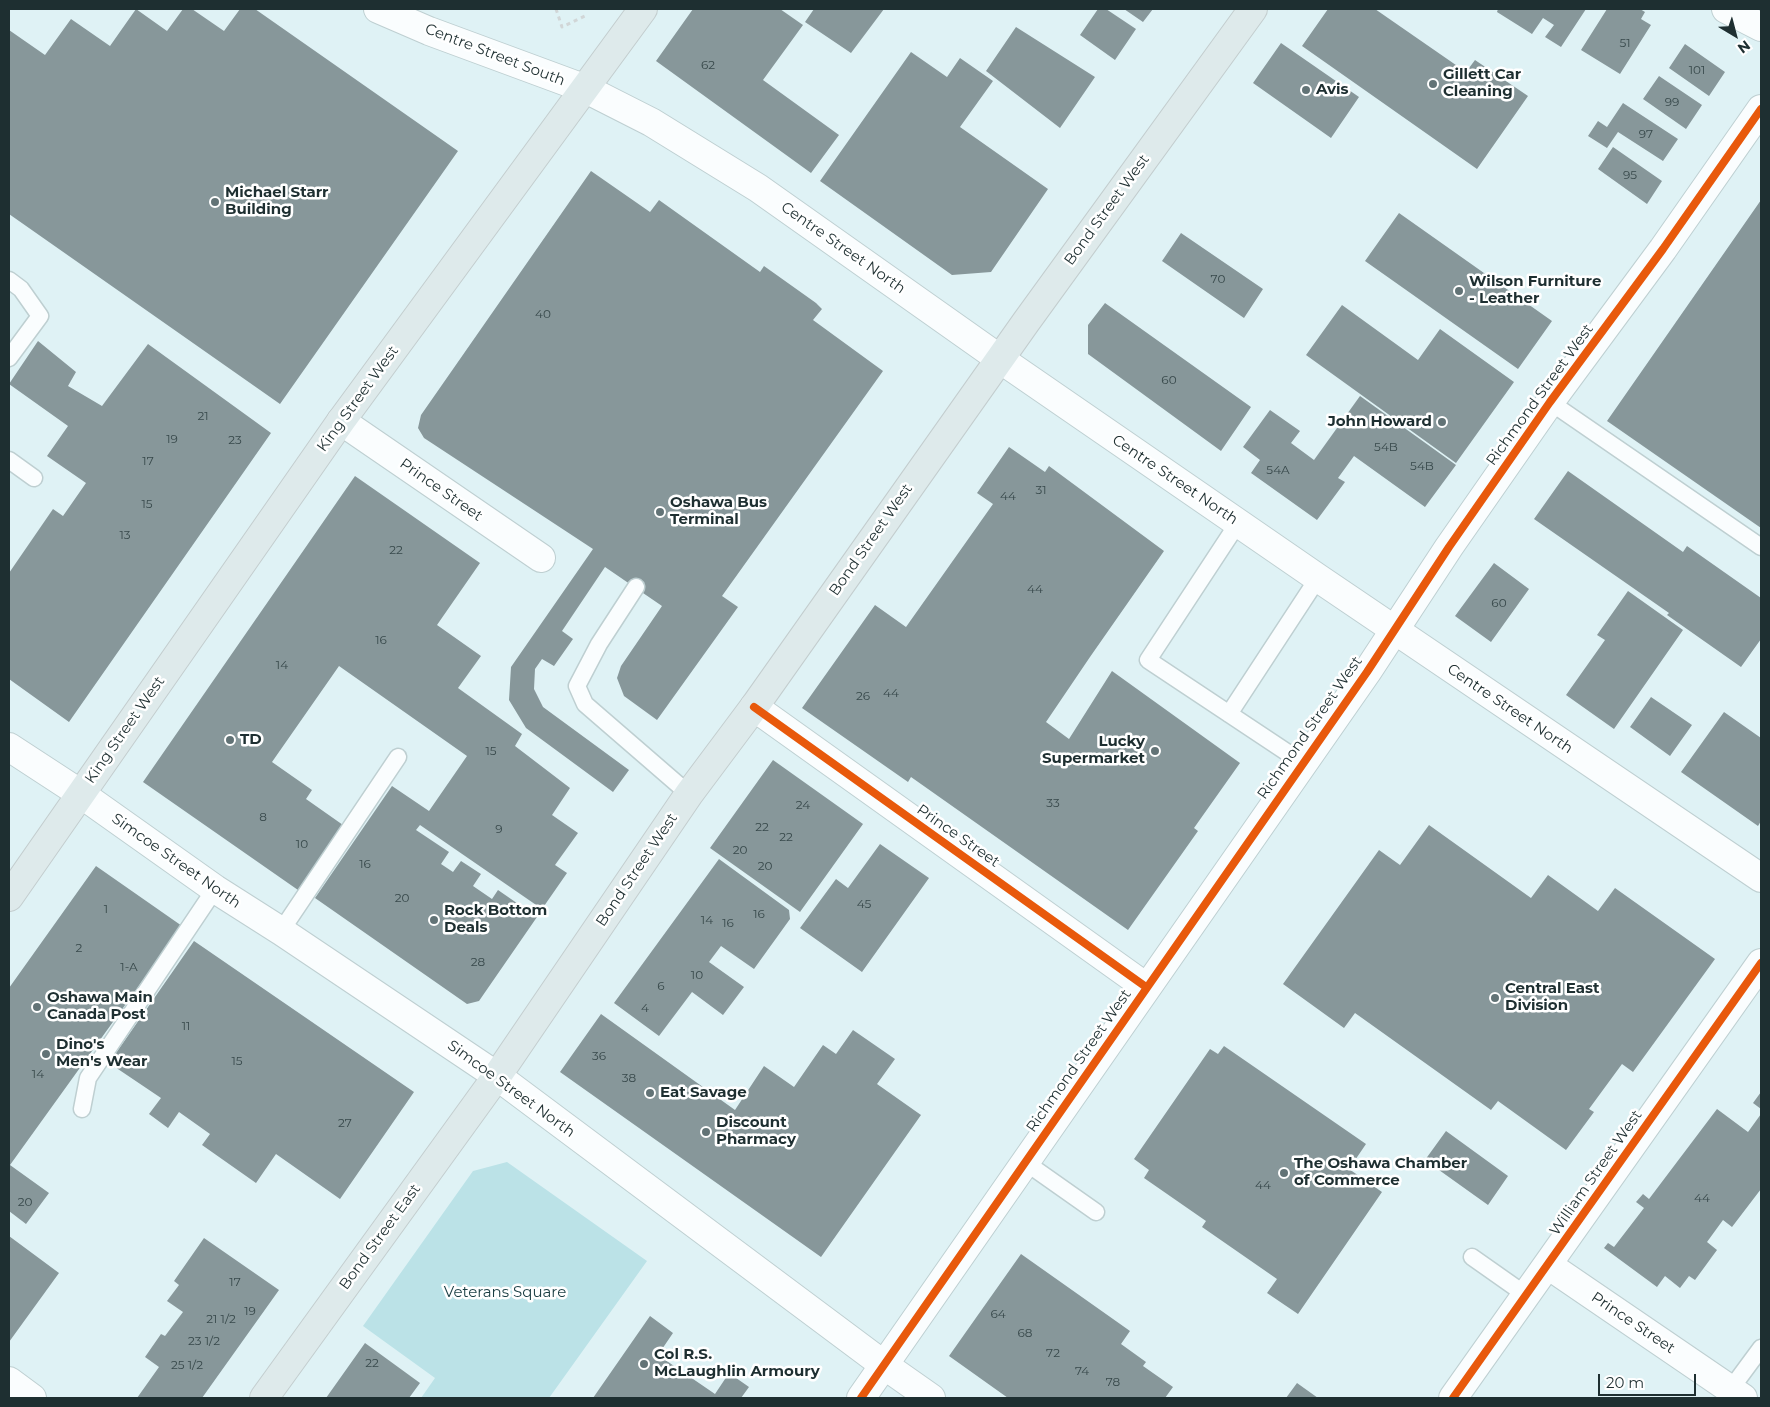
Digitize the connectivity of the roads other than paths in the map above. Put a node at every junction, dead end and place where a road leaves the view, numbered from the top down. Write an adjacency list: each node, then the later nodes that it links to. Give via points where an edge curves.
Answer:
1 (378, 9): 6 (street, Centre Street South)
2 (643, 9): 6 (main road, King Street West)
3 (1253, 9): 10 (main road, Bond Street West)
4 (1726, 9): 5 (street)
5 (1761, 27)
6 (586, 89): 10 (street, Centre Street North, via 651,122 758,188); 12 (main road, King Street West)
7 (1761, 109): 11 (street, Richmond Street West)
8 (9, 280): 9 (lane, via 21,289 40,316)
9 (9, 358)
10 (1000, 359): 15 (street, Centre Street North); 21 (main road, Bond Street West)
11 (1550, 402): 16 (lane); 20 (street, Richmond Street West)
12 (341, 421): 17 (street, Prince Street); 26 (main road, King Street West)
13 (9, 460): 14 (lane)
14 (34, 478)
15 (1238, 523): 18 (street, Centre Street North); 22 (lane, via 1148,660)
16 (1761, 547)
17 (540, 558)
18 (1318, 578): 20 (street, Centre Street North); 22 (lane)
19 (636, 587): 27 (lane, via 599,644 577,686 585,704)
20 (1393, 630): 25 (street, Richmond Street West); 28 (street, Centre Street North)
21 (754, 706): 27 (main road, Bond Street West); 33 (street, Prince Street)
22 (1229, 714): 25 (lane)
23 (9, 747): 26 (street, Simcoe Street North)
24 (398, 757): 31 (lane)
25 (1303, 763): 33 (street, Richmond Street West)
26 (81, 794): 29 (street, Simcoe Street North); 30 (main road, King Street West)
27 (689, 794): 34 (main road, Bond Street West)
28 (1761, 878)
29 (215, 889): 31 (street, Simcoe Street North); 35 (lane, via 88,1078)
30 (9, 897)
31 (281, 931): 34 (street, Simcoe Street North)
32 (1761, 963): 39 (street, William Street West)
33 (1146, 987): 36 (street, Richmond Street West)
34 (497, 1076): 42 (street, Simcoe Street North); 46 (main road, Bond Street East)
35 (82, 1109)
36 (1025, 1162): 37 (lane); 42 (street, Richmond Street West)
37 (1096, 1212)
38 (1472, 1257): 40 (lane)
39 (1548, 1264): 40 (street, William Street West); 44 (street, Prince Street)
40 (1526, 1295): 49 (street, William Street West)
41 (1761, 1348): 44 (lane)
42 (884, 1365): 47 (street, Richmond Street West); 48 (street, Simcoe Street North)
43 (9, 1382): 45 (street)
44 (1736, 1394)
45 (32, 1398)
46 (264, 1398)
47 (861, 1398)
48 (931, 1398)
49 (1453, 1398)

